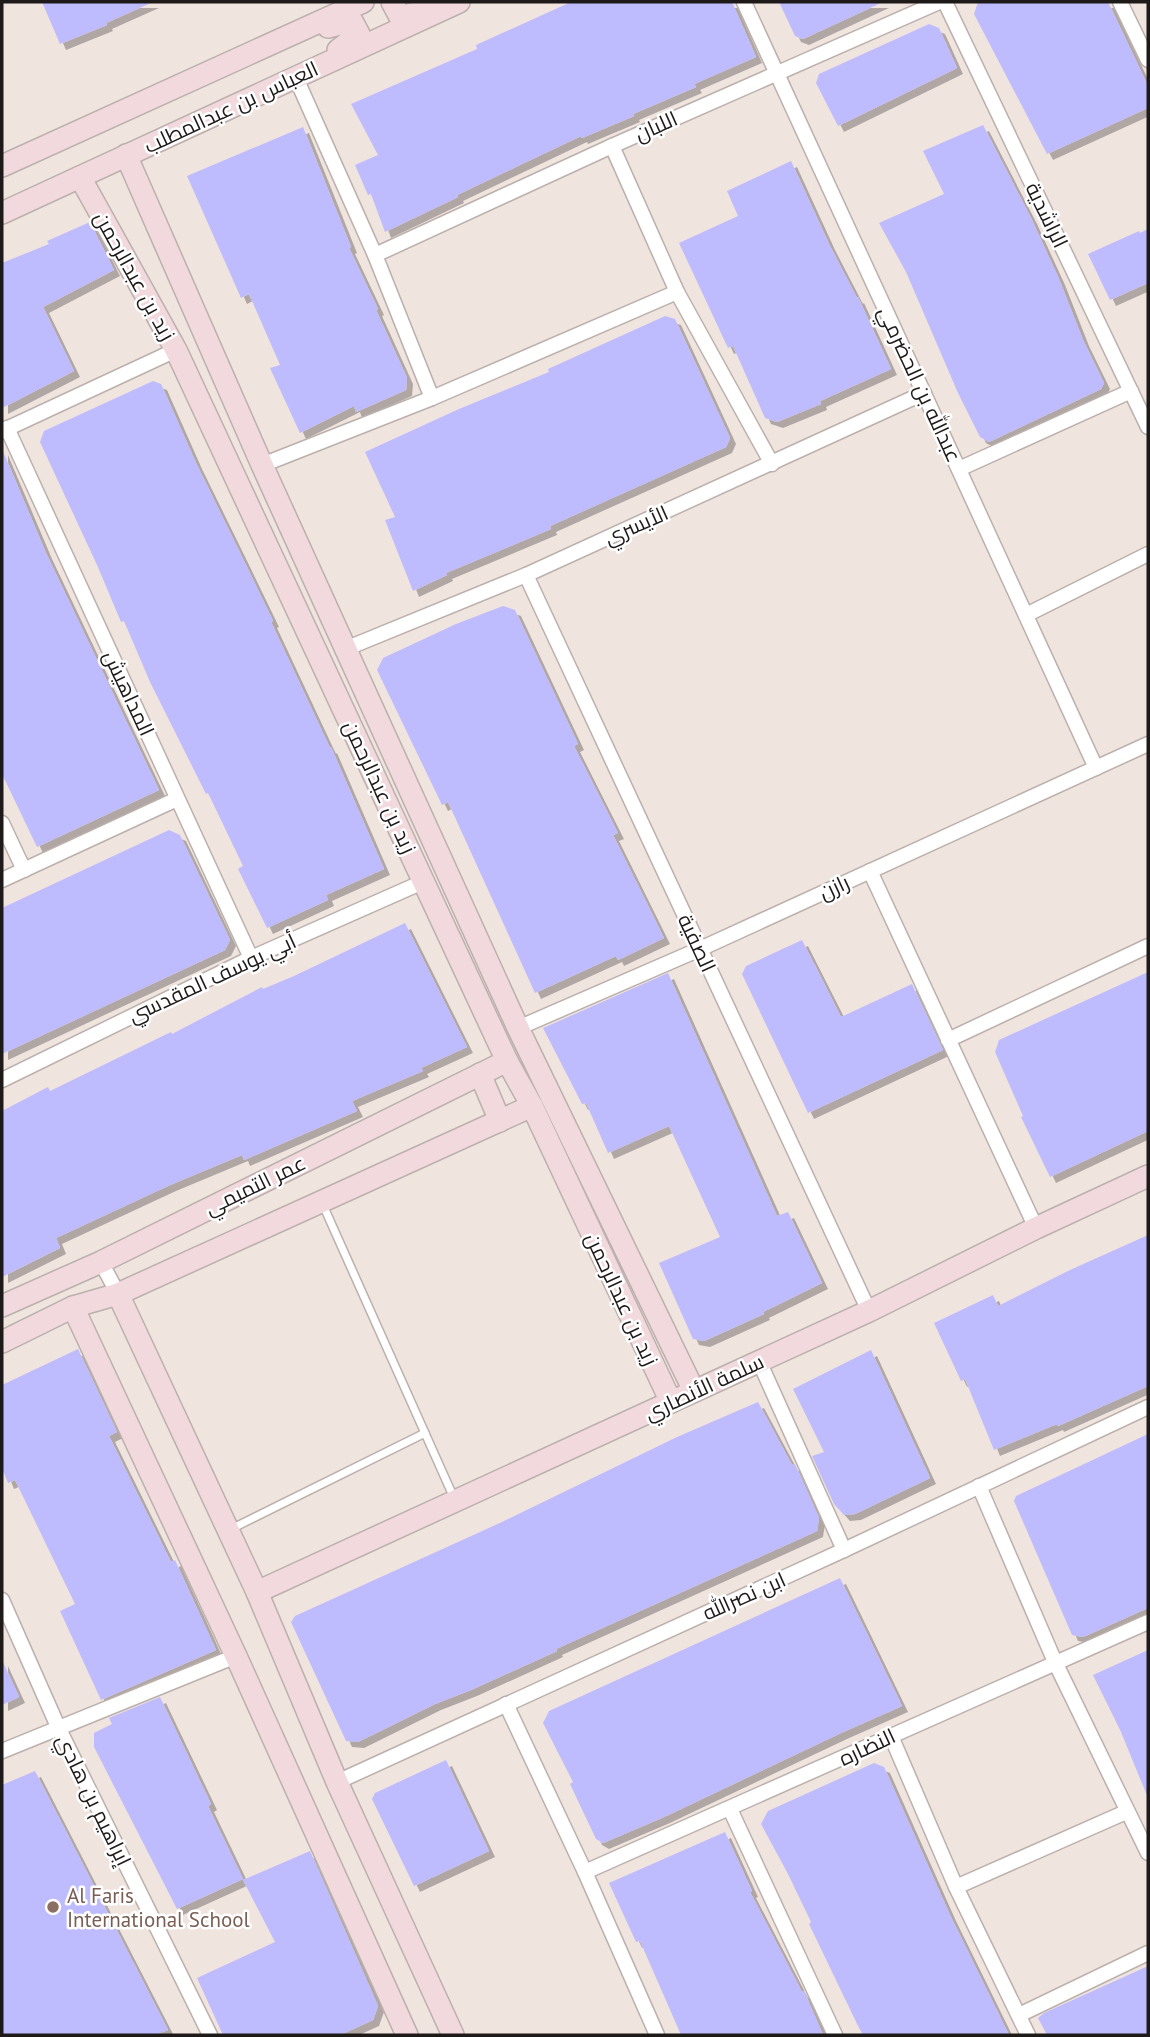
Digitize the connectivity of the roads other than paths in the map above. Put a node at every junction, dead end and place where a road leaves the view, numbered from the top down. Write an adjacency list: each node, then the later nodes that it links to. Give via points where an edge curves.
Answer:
1 (363, 2): 8 (street, العباس بن عبدالمطلب)
2 (392, 2): 3 (street, via 400,18)
3 (459, 2): 11 (street, العباس بن عبدالمطلب)
4 (744, 2): 12 (street, عبدالله بن الحضرمي)
5 (939, 2): 12 (street, اللبان)
6 (945, 2): 21 (street, الراشدية)
7 (1120, 2): 10 (street)
8 (343, 7): 9 (street, العباس بن عبدالمطلب)
9 (292, 35): 11 (street, via 352,21 359,34); 15 (street, العباس بن عبدالمطلب)
10 (1148, 60)
11 (305, 73): 14 (street, العباس بن عبدالمطلب); 18 (street)
12 (777, 73): 13 (street, اللبان); 22 (street, عبدالله بن الحضرمي)
13 (612, 146): 18 (street, اللبان); 19 (street)
14 (125, 155): 16 (street, العباس بن عبدالمطلب); 27 (street, زيد بن عبدالرحمن)
15 (2, 166)
16 (80, 177): 17 (street, العباس بن عبدالمطلب); 20 (street, زيد بن عبدالرحمن)
17 (2, 213)
18 (375, 255): 23 (street)
19 (677, 292): 23 (street); 26 (street)
20 (176, 350): 25 (street); 40 (street, زيد بن عبدالرحمن)
21 (1131, 391): 24 (street, الراشدية); 28 (street)
22 (924, 393): 26 (street, الأيسري); 28 (street, عبدالله بن الحضرمي)
23 (432, 398): 27 (street)
24 (1148, 428)
25 (4, 430): 35 (street, المداهيش)
26 (772, 464): 30 (street, الأيسري)
27 (261, 465): 32 (street, زيد بن عبدالرحمن)
28 (959, 469): 31 (street, عبدالله بن الحضرمي)
29 (1148, 554): 31 (street)
30 (526, 575): 32 (street, الأيسري); 42 (street, الصفية)
31 (1026, 615): 34 (street, عبدالله بن الحضرمي)
32 (345, 649): 44 (street, زيد بن عبدالرحمن)
33 (1148, 744): 34 (street, رازن)
34 (1096, 768): 38 (street, رازن)
35 (177, 799): 37 (street); 43 (street, المداهيش)
36 (2, 823): 37 (street)
37 (24, 870): 39 (street)
38 (870, 871): 42 (street, رازن); 45 (street)
39 (2, 880)
40 (425, 881): 43 (street, أبي يوسف المقدسي); 46 (street, زيد بن عبدالرحمن)
41 (1148, 946): 45 (street)
42 (700, 949): 44 (street, رازن); 58 (street, الصفية)
43 (251, 958): 48 (street, أبي يوسف المقدسي)
44 (518, 1028): 61 (street, زيد بن عبدالرحمن)
45 (948, 1040): 53 (street)
46 (507, 1061): 47 (street, عمر التميمي); 49 (street, زيد بن عبدالرحمن)
47 (480, 1074): 50 (street); 54 (street, عمر التميمي)
48 (2, 1080)
49 (532, 1106): 50 (street); 62 (street, زيد بن عبدالرحمن)
50 (500, 1121): 52 (street)
51 (1148, 1176): 53 (street, سلمة الأنصاري)
52 (321, 1202): 55 (street); 64 (lane)
53 (1036, 1227): 58 (street, سلمة الأنصاري)
54 (101, 1262): 55 (street); 56 (street, عمر التميمي)
55 (118, 1294): 57 (street); 67 (street)
56 (2, 1306)
57 (73, 1307): 59 (street); 72 (street)
58 (869, 1311): 60 (street, سلمة الأنصاري)
59 (2, 1342)
60 (759, 1361): 61 (street, سلمة الأنصاري); 68 (street)
61 (694, 1391): 62 (street, سلمة الأنصاري)
62 (671, 1402): 66 (street, سلمة الأنصاري)
63 (1148, 1407): 65 (street, ابن نصرالله)
64 (425, 1433): 66 (lane); 67 (lane)
65 (979, 1486): 68 (street, ابن نصرالله); 73 (street)
66 (456, 1501): 69 (street, سلمة الأنصاري)
67 (229, 1530): 69 (street)
68 (844, 1550): 74 (street, ابن نصرالله)
69 (257, 1592): 78 (street)
70 (2, 1600): 75 (street, إبراهيم بن هادي)
71 (1148, 1622): 73 (street, النضاره)
72 (236, 1656): 75 (street); 87 (street)
73 (1055, 1662): 76 (street, النضاره); 80 (street)
74 (506, 1704): 78 (street, ابن نصرالله); 82 (street)
75 (59, 1729): 77 (street); 86 (street, إبراهيم بن هادي)
76 (891, 1736): 79 (street, النضاره); 83 (street)
77 (2, 1751)
78 (337, 1782): 88 (street)
79 (730, 1809): 82 (street, النضاره); 90 (street)
80 (1126, 1812): 81 (street); 83 (street)
81 (1147, 1847)
82 (585, 1872): 89 (street)
83 (956, 1887): 85 (street)
84 (1148, 1953): 85 (street)
85 (1019, 2015): 91 (street)
86 (210, 2035)
87 (407, 2035)
88 (453, 2035)
89 (657, 2035)
90 (835, 2035)
91 (1028, 2035)

